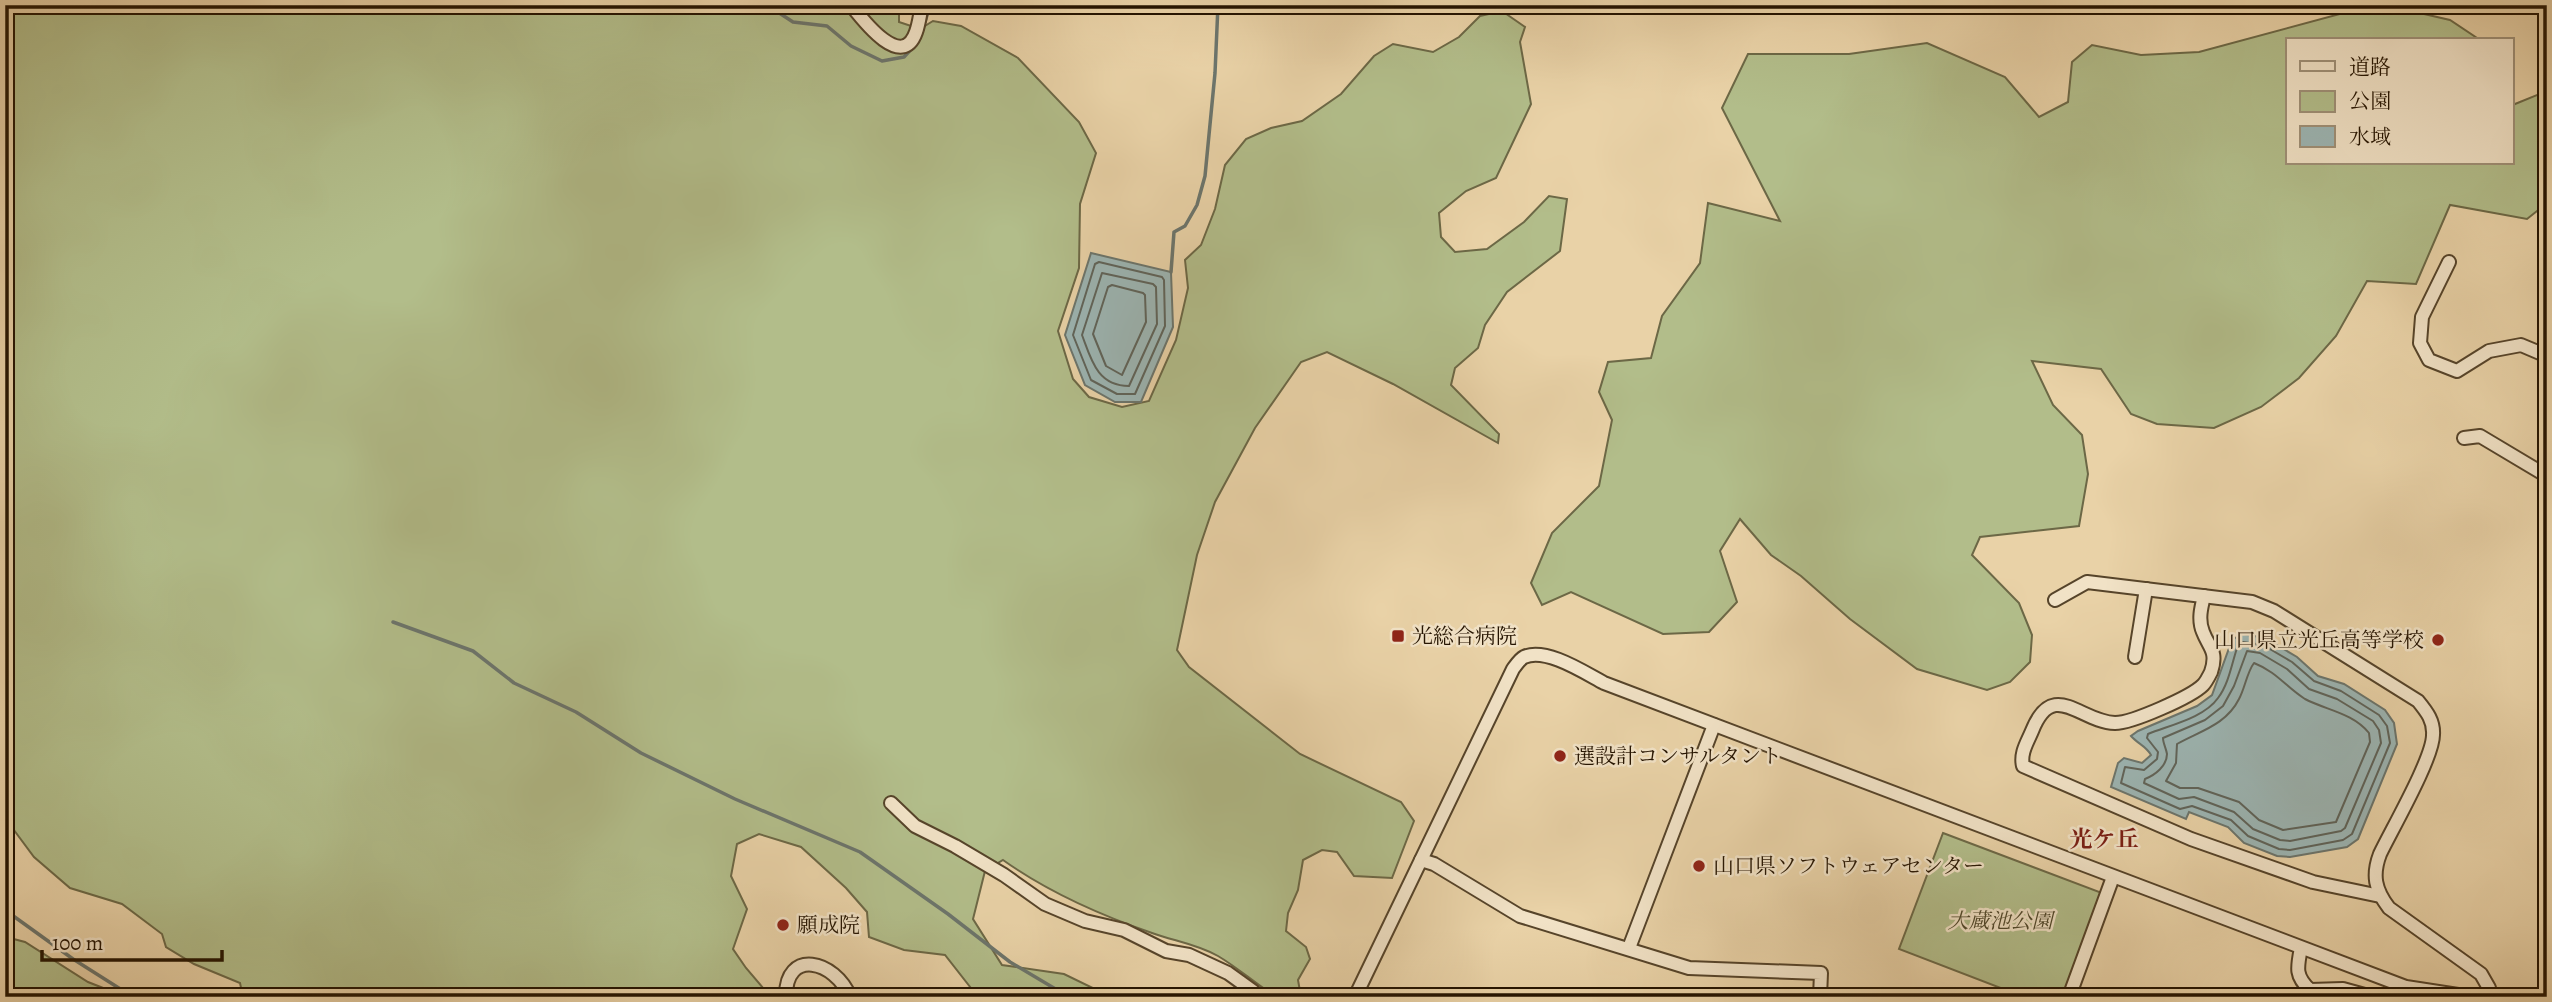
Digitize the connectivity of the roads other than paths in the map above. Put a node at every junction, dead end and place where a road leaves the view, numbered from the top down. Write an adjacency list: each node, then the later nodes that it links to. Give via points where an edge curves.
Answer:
1 (851, 5): 2 (street, via 872,31 898,46 916,34)
2 (922, 5)
3 (2449, 262): 4 (street, via 2422,317 2420,343 2429,360 2457,371 2489,351 2521,345)
4 (2547, 356)
5 (2464, 438): 6 (street, via 2480,436)
6 (2547, 476)
7 (2146, 589): 8 (street); 9 (street, via 2087,582); 10 (street)
8 (2204, 596): 15 (street, via 2252,602 2274,611 2418,701 2428,712 2431,747 2374,868); 15 (street, via 2200,617 2214,658 2204,684 2130,721 2105,722 2063,704 2049,706 2038,715 2021,757 2023,766 2191,839 2313,882)
9 (2055, 600)
10 (2135, 657)
11 (1714, 725): 13 (street, via 1547,656 1522,657); 14 (street); 16 (street)
12 (891, 803): 20 (street, via 915,827 994,869 1045,904 1085,921 1124,930 1166,951 1189,955 1228,973)
13 (1421, 860): 16 (street, via 1520,916); 21 (street)
14 (2113, 877): 17 (street); 23 (street)
15 (2380, 896): 26 (street, via 2389,908 2481,974 2489,988)
16 (1629, 948): 22 (street, via 1689,968 1821,973)
17 (2301, 948): 24 (street, via 2297,967 2310,990 2343,989); 25 (street, via 2406,987)
18 (786, 997): 19 (street, via 790,975 803,966 818,964 835,974)
19 (850, 997)
20 (1256, 997)
21 (1355, 997)
22 (1820, 997)
23 (2069, 997)
24 (2372, 997)
25 (2472, 997)
26 (2488, 997)

